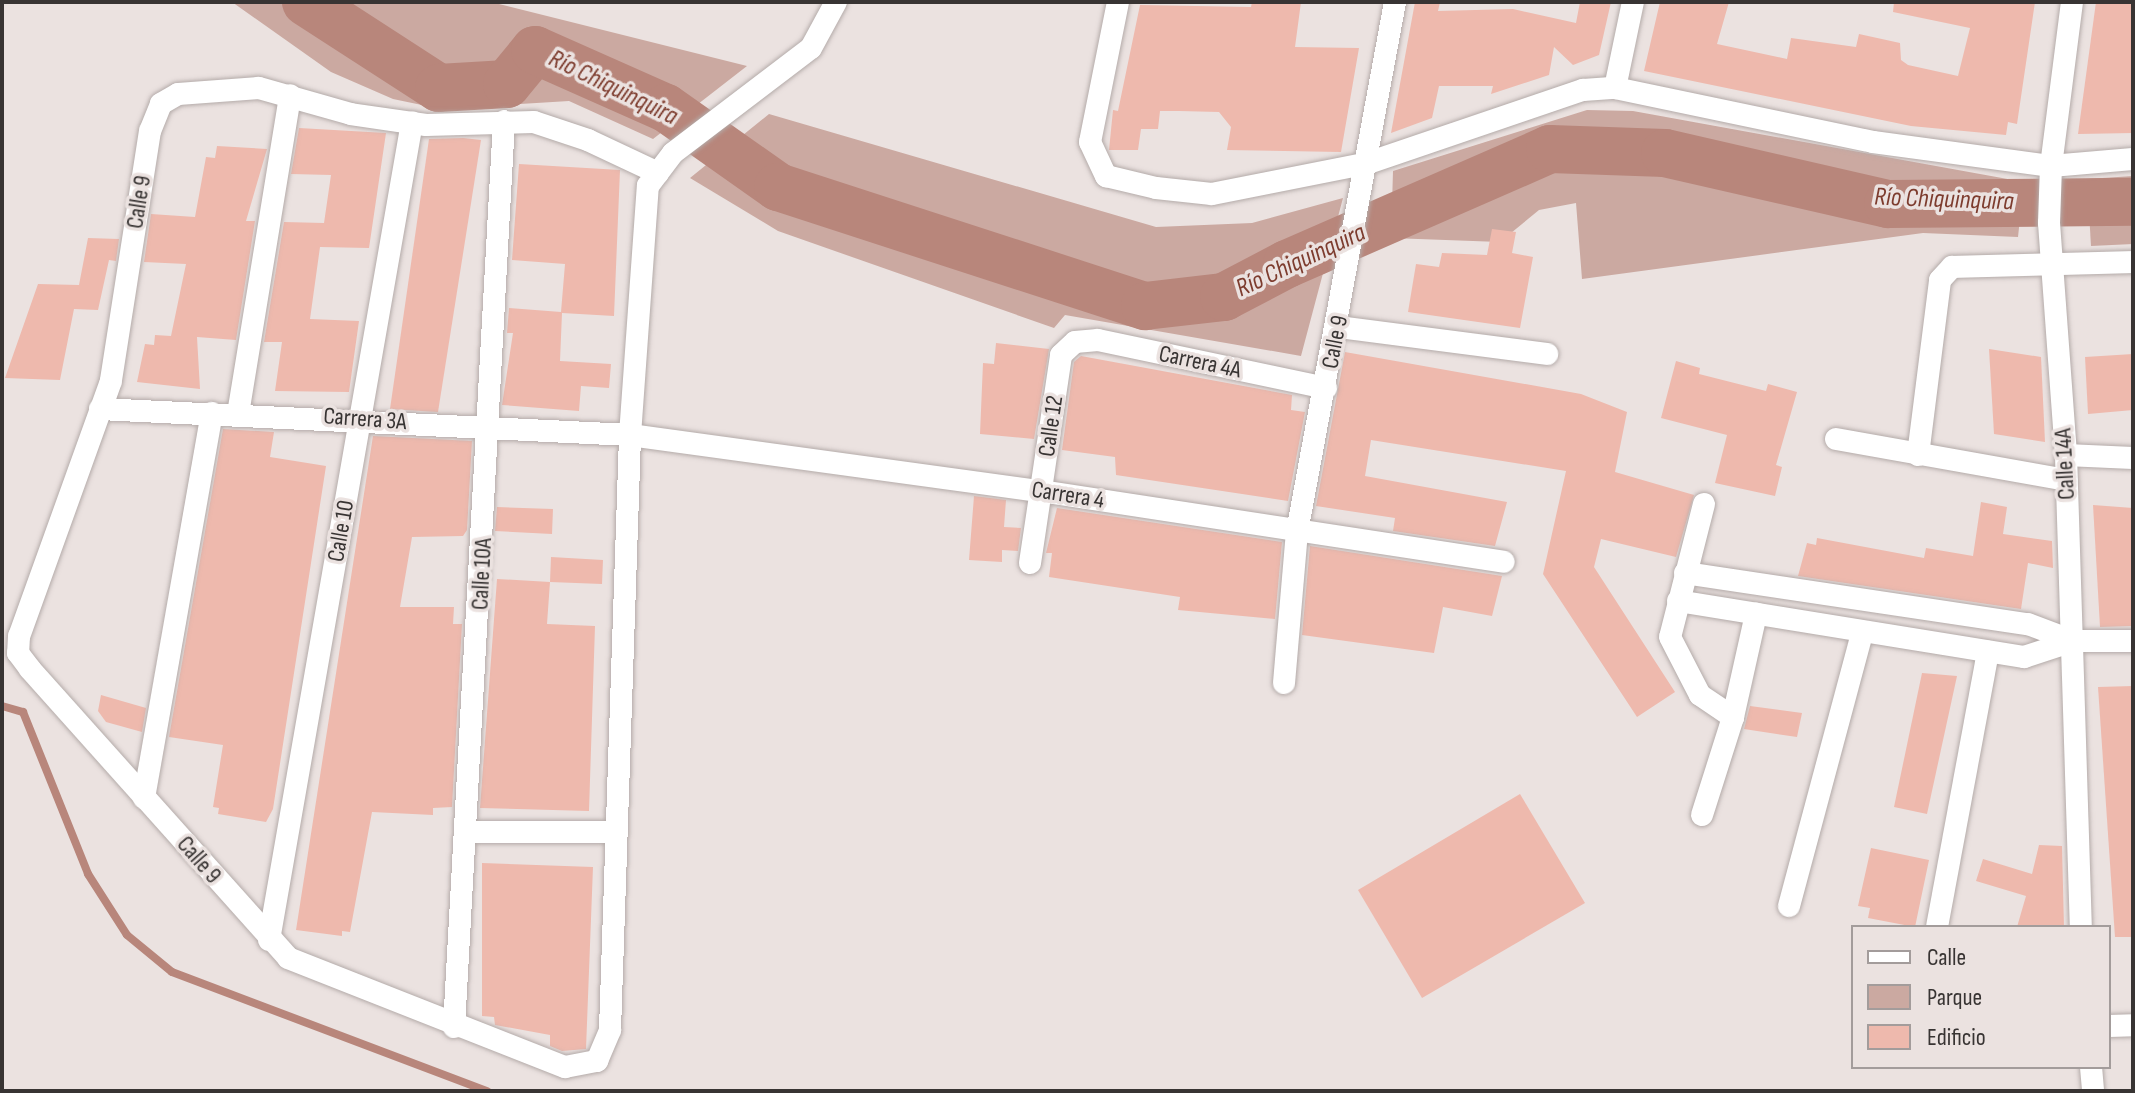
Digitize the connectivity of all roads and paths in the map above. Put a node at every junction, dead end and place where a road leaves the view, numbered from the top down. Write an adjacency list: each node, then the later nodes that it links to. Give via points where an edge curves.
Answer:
1 (836, 2): 12 (street, Calle 9, via 811,48 673,153)
2 (1118, 2): 11 (street, via 1090,142 1106,176 1212,194)
3 (1395, 2): 11 (street, Calle 9)
4 (1633, 2): 6 (street)
5 (2072, 2): 13 (street, Calle 14A)
6 (1615, 88): 11 (street, via 1583,90); 13 (street)
7 (290, 95): 9 (street, Calle 9, via 351,114); 20 (street, Calle 9, via 229,89 178,94 161,104 150,131 111,381); 22 (street)
8 (504, 121): 9 (street, Calle 9); 12 (street, Calle 9, via 534,122 575,135); 24 (street, Calle 10A)
9 (412, 122): 23 (street, Calle 10)
10 (2133, 159): 13 (street)
11 (1368, 163): 16 (street, Calle 9)
12 (658, 173): 25 (street, Calle 9, via 644,202)
13 (2050, 175): 15 (street, Calle 14A)
14 (2133, 262): 15 (street)
15 (2053, 266): 27 (street, via 1973,262 1952,267 1940,280); 28 (street, Calle 14A)
16 (1339, 327): 18 (street); 19 (street, Calle 9)
17 (1075, 342): 19 (street, Carrera 4A, via 1098,340); 31 (street, Calle 12, via 1061,355)
18 (1547, 354)
19 (1326, 388): 33 (street, Calle 9)
20 (100, 409): 21 (street, Carrera 3A); 45 (street, Calle 9, via 19,636 18,653)
21 (212, 413): 22 (street, Carrera 3A); 45 (street)
22 (238, 414): 23 (street, Carrera 3A)
23 (361, 420): 24 (street, Carrera 3A); 52 (street, Calle 10)
24 (491, 426): 25 (street, Carrera 3A); 47 (street, Calle 10A)
25 (630, 435): 31 (street, Carrera 4); 48 (street, Calle 9)
26 (1836, 439): 27 (street)
27 (1918, 455): 30 (street)
28 (2066, 455): 29 (street); 30 (street, Calle 14A)
29 (2133, 458)
30 (2066, 480): 40 (street, Calle 14A)
31 (1041, 491): 33 (street, Carrera 4); 35 (street, Calle 12)
32 (1704, 504): 36 (street)
33 (1297, 532): 34 (street, Carrera 4); 43 (street, Calle 9)
34 (1504, 562)
35 (1030, 563)
36 (1685, 573): 37 (street); 40 (street, via 2028,624)
37 (1678, 601): 38 (street); 44 (street, via 1670,637 1700,695)
38 (1756, 614): 39 (street); 44 (street)
39 (1862, 633): 42 (street); 49 (street)
40 (2073, 641): 41 (street); 42 (street, via 2024,657); 51 (street, Calle 14A)
41 (2133, 641)
42 (1988, 652): 50 (street)
43 (1284, 683)
44 (1733, 717): 46 (street)
45 (144, 798): 52 (street, Calle 9)
46 (1702, 815)
47 (466, 832): 48 (street); 55 (street, Calle 10A)
48 (617, 832): 55 (street, Calle 9, via 610,1030 597,1061 565,1067)
49 (1789, 906)
50 (1937, 925)
51 (2081, 925)
52 (269, 940): 55 (street, Calle 9, via 313,972)
53 (2133, 1025): 54 (street)
54 (2111, 1026)
55 (454, 1027)
56 (2091, 1069): 57 (street)
57 (2093, 1091)

